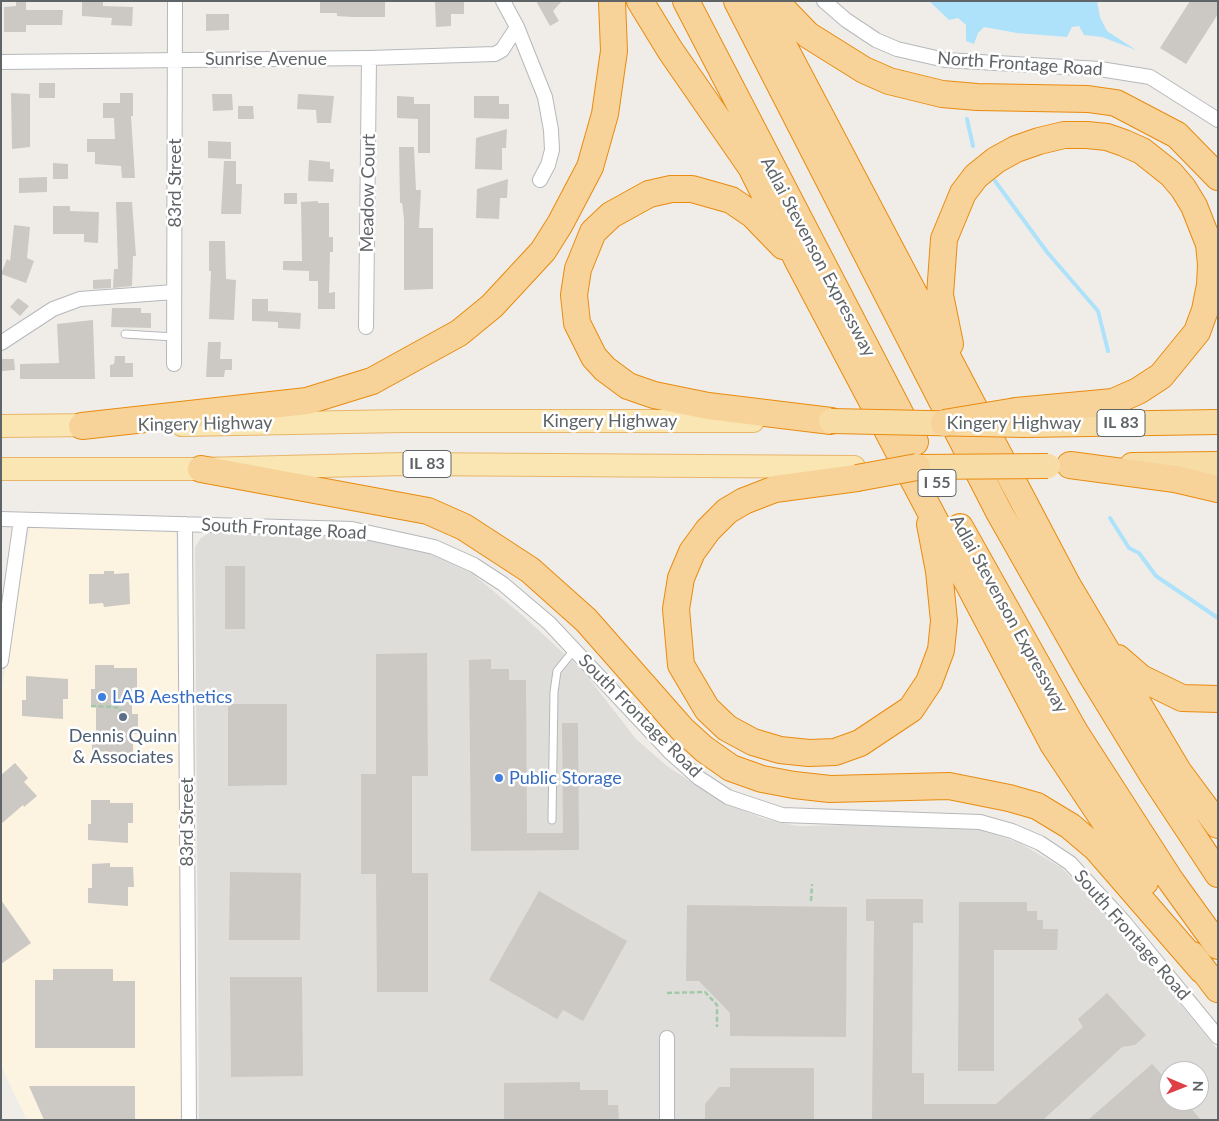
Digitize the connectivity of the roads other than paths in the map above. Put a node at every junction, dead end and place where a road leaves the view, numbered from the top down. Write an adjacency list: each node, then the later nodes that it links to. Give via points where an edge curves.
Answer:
1 (175, 1): 12 (street, 83rd Street)
2 (503, 1): 10 (street)
3 (612, 1): 30 (highway, via 614,52 605,114 590,167 543,251 492,306 459,332 372,381 307,402)
4 (640, 1): 17 (highway, via 670,50 752,167)
5 (686, 1): 49 (highway, Adlai Stevenson Expressway / I 55, via 964,535 1036,664 1075,732 1155,856)
6 (737, 1): 48 (highway, I 55, via 999,512 1092,676)
7 (760, 1): 24 (highway)
8 (775, 1): 15 (highway, via 808,35 864,70 889,81 951,95 1116,103 1177,135)
9 (824, 1): 14 (street, North Frontage Road, via 876,40 897,49 945,60 1100,70 1150,77)
10 (517, 27): 11 (street, Sunrise Avenue, via 502,50 495,54); 16 (street, via 545,97 551,130 552,150)
11 (369, 58): 12 (street, Sunrise Avenue); 19 (street, Meadow Court)
12 (175, 60): 13 (street, Sunrise Avenue); 18 (street, 83rd Street)
13 (1, 62)
14 (1218, 120)
15 (1218, 177)
16 (540, 180)
17 (799, 263): 26 (highway, via 753,214 731,200 692,189 650,194 611,215 593,232 578,269 574,295 577,323 594,357 628,386 708,406); 38 (highway)
18 (174, 292): 21 (street, 83rd Street); 22 (street, via 80,299 53,310)
19 (366, 327)
20 (125, 334): 21 (lane)
21 (174, 337): 23 (street, 83rd Street)
22 (1, 342)
23 (174, 364)
24 (962, 385): 25 (highway, via 949,343 940,295 944,239 963,193 976,176 1016,149 1064,135 1107,137 1142,151 1183,188 1202,224 1212,265 1205,310 1197,332 1161,376 1138,391 1113,402); 42 (highway)
25 (1020, 418): 27 (highway, Kingery Highway / IL 83); 28 (highway, bridge)
26 (831, 421): 28 (highway, Kingery Highway, bridge); 30 (main road, Kingery Highway, via 403,421)
27 (1218, 422)
28 (944, 423)
29 (1, 426): 30 (main road, Kingery Highway)
30 (82, 426)
31 (1218, 464): 32 (highway)
32 (1059, 466): 33 (highway, bridge); 37 (highway, via 1175,479)
33 (917, 467): 36 (highway, bridge)
34 (201, 469): 35 (main road, IL 83); 36 (main road, IL 83, via 404,464); 50 (highway, via 428,511 464,526 530,570 586,620 682,729 731,768 762,779 794,785 830,789 949,786 1037,806 1070,826 1096,848)
35 (1, 470)
36 (855, 472): 38 (highway, via 775,488 727,511 692,552 681,578 676,608 681,665 707,709 727,728 754,742 780,750 835,752 860,743 912,709 929,682 940,650 944,621)
37 (1218, 490)
38 (929, 506): 50 (highway, via 1054,744)
39 (1, 519): 40 (street, South Frontage Road)
40 (21, 520): 41 (street, South Frontage Road); 44 (street)
41 (185, 524): 43 (street, South Frontage Road, via 352,529 434,547 474,565 503,584 549,623); 53 (street, 83rd Street)
42 (1068, 586): 45 (highway, via 1118,658 1141,678 1182,698); 47 (highway, via 1178,771)
43 (574, 650): 46 (lane, via 557,671 554,692); 51 (street, South Frontage Road, via 670,752 699,778 728,797 782,814 980,822 1040,843 1070,863 1124,922)
44 (1, 660)
45 (1218, 699)
46 (552, 820)
47 (1218, 825)
48 (1218, 874)
49 (1218, 946)
50 (1210, 979)
51 (1218, 1037)
52 (667, 1038): 54 (street)
53 (189, 1120)
54 (667, 1120)

